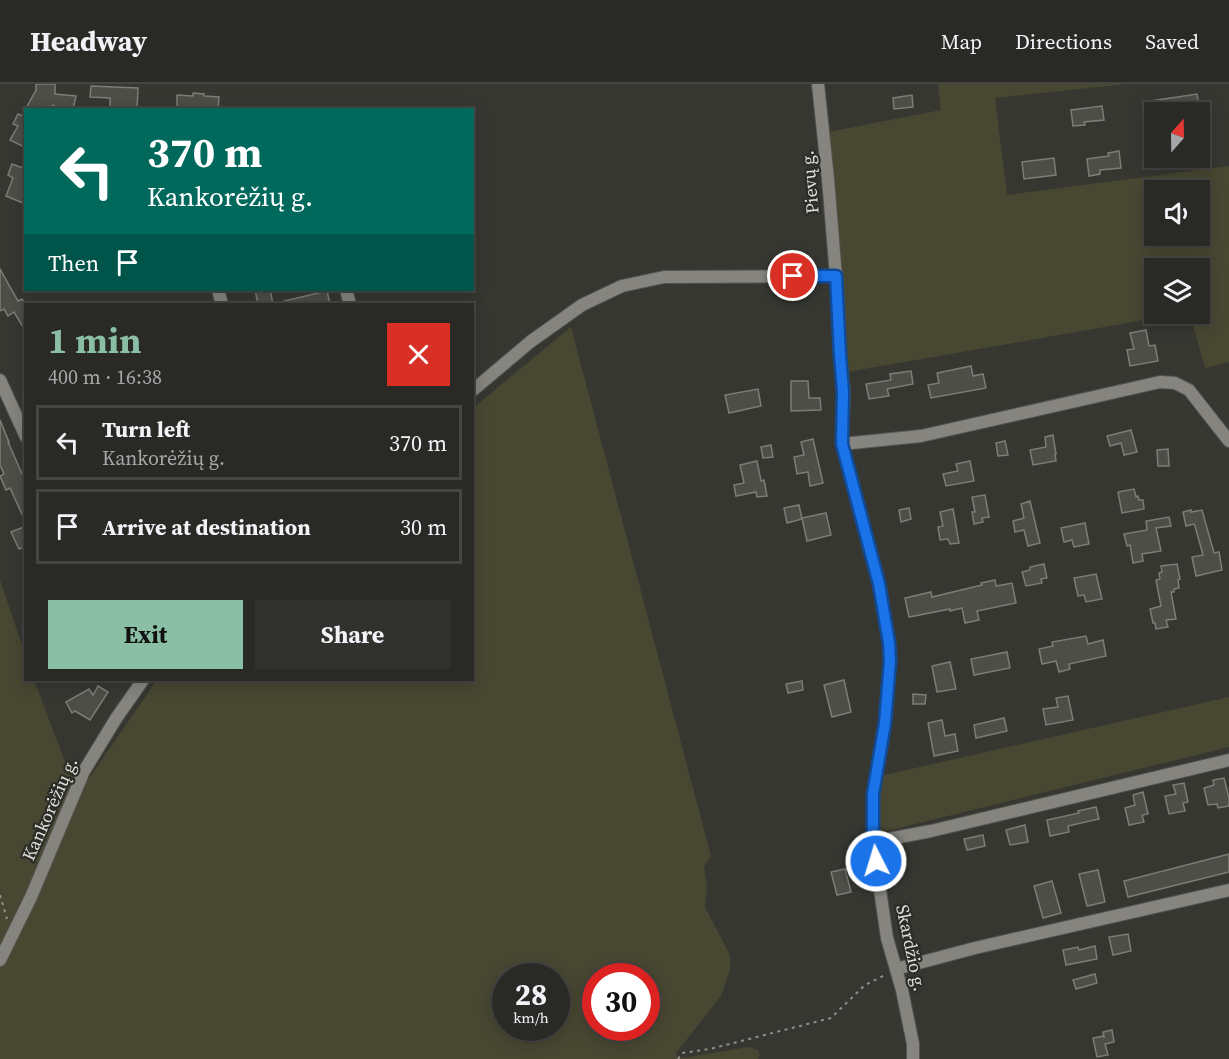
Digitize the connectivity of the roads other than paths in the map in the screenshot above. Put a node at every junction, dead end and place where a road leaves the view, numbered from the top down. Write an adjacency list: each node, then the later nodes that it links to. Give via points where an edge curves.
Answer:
1 (818, 84): 2 (street, Pievų g.)
2 (836, 276): 4 (street, via 664,277 622,286 582,304); 7 (street, Skardžio g.)
3 (0, 380): 5 (street)
4 (474, 389)
5 (24, 433)
6 (1229, 441): 7 (street, via 1189,390 1160,381 921,436)
7 (842, 444): 10 (street, Skardžio g., via 879,584 890,652 885,723 873,794)
8 (142, 681): 12 (street, Kankorėžių g., via 84,771)
9 (1229, 760): 10 (street)
10 (873, 842): 13 (street, Skardžio g., via 887,938)
11 (1229, 890): 13 (street)
12 (0, 960)
13 (896, 969): 14 (street, Skardžio g.)
14 (913, 1059)

